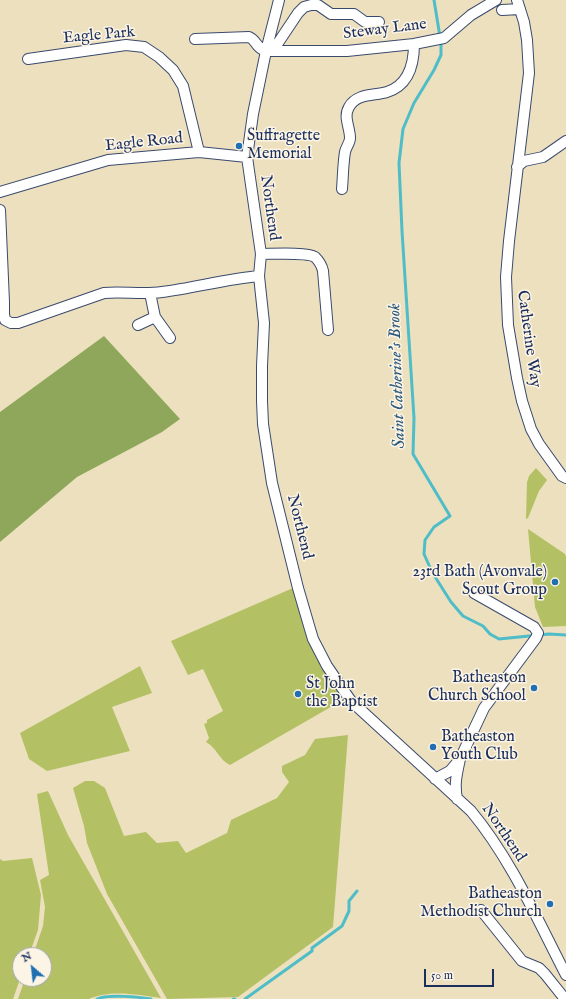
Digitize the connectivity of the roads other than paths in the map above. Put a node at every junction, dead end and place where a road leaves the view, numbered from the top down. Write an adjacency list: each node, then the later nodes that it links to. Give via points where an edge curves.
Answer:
1 (279, 0): 8 (street, Northend)
2 (496, 0): 7 (street, Steway Lane, via 472,15 444,38)
3 (518, 4): 4 (street, Catherine Way); 13 (street, Catherine Way, via 527,40 529,73)
4 (502, 10)
5 (379, 22): 8 (street, via 365,22 354,14 331,14 318,5 311,4 298,13 278,43)
6 (194, 39): 8 (street, via 249,37 260,49)
7 (414, 44): 8 (street, Steway Lane, via 347,51); 14 (street, via 414,59 403,82 387,92 357,99 349,106 346,114 350,138)
8 (266, 51): 12 (street, Northend)
9 (28, 59): 11 (street, Eagle Park, via 126,45 144,47 173,70 183,86)
10 (566, 141): 13 (street, via 543,157 524,161)
11 (199, 152): 12 (street, Eagle Road); 15 (street, Eagle Road, via 108,160)
12 (247, 157): 17 (street, Northend)
13 (517, 167): 24 (street, Catherine Way, via 506,277 508,325 517,378 530,429 562,476)
14 (342, 189)
15 (0, 192)
16 (0, 210): 19 (street, via 4,314 6,320 11,323 18,323 104,293)
17 (261, 254): 18 (street, Northend); 22 (street, via 306,255 314,257 321,264)
18 (259, 276): 19 (street); 27 (street, Northend, via 264,323 262,408 272,483 313,638 327,666 349,699)
19 (150, 293): 20 (street)
20 (155, 317): 21 (street); 23 (street)
21 (138, 324)
22 (328, 330)
23 (170, 338)
24 (566, 478)
25 (474, 593): 26 (street, via 534,627 537,635 484,708)
26 (460, 759): 27 (street, via 450,771); 28 (street, via 456,776)
27 (435, 780): 28 (street, Northend)
28 (457, 798): 30 (street, Northend, via 482,824 504,858)
29 (481, 910): 31 (street, via 522,961 539,968)
30 (566, 975)
31 (565, 999)

